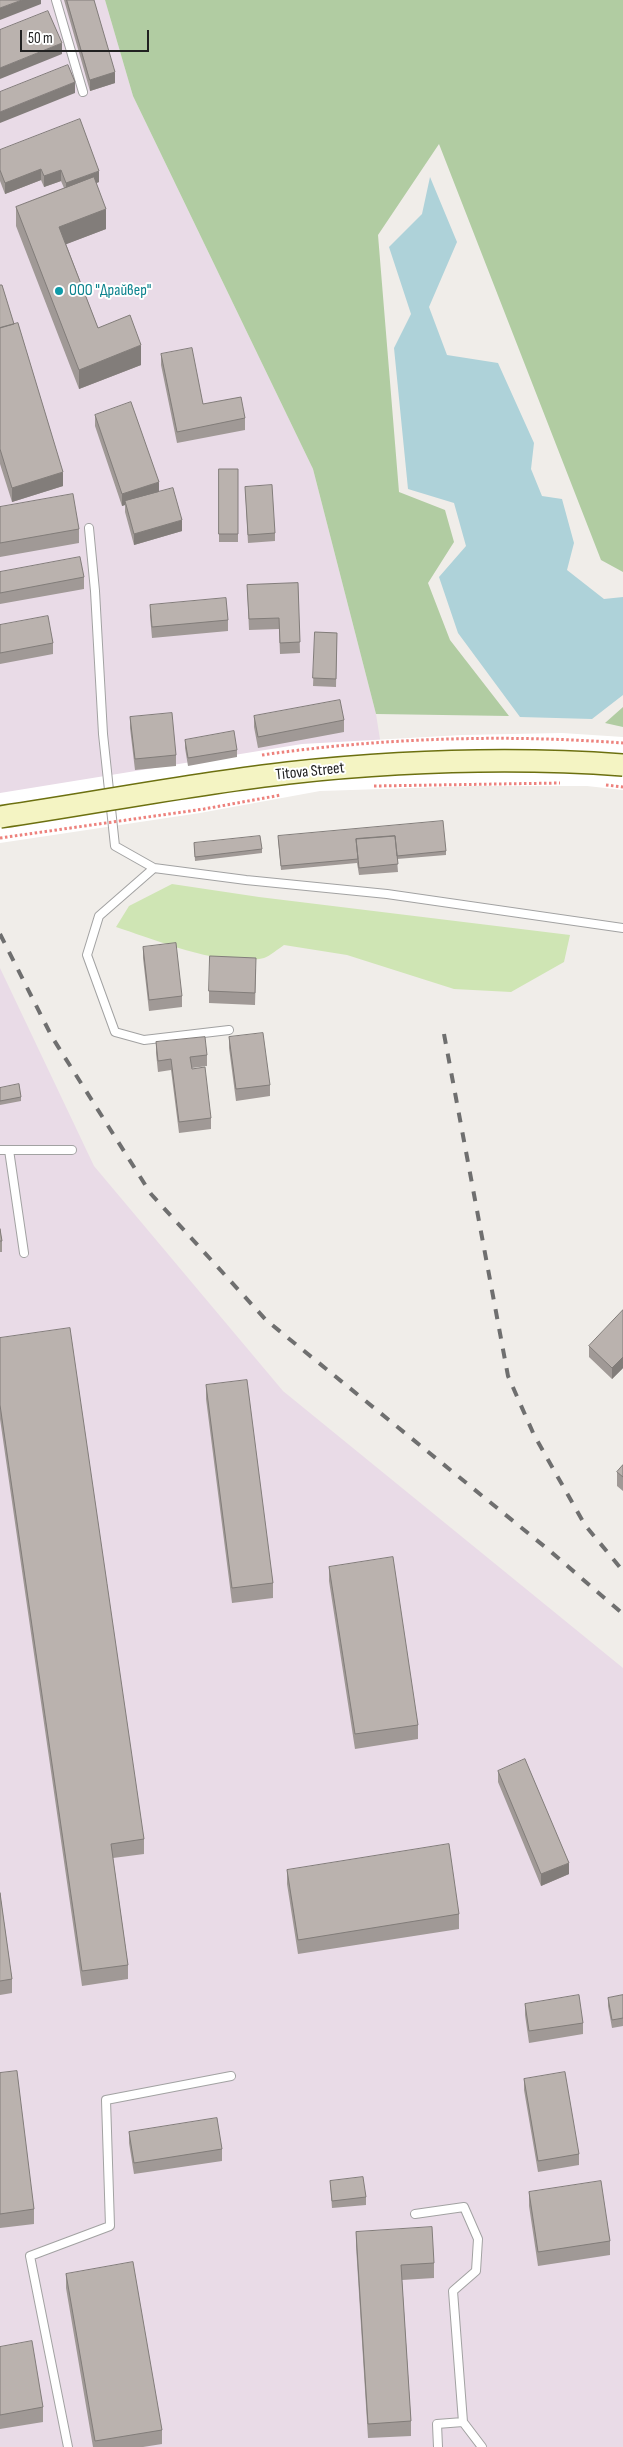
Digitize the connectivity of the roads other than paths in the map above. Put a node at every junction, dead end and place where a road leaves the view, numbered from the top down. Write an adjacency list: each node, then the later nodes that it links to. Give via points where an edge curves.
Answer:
1 (56, 0): 2 (lane)
2 (82, 92)
3 (89, 528): 6 (lane, via 103,734 115,846)
4 (623, 765): 5 (main road, Titova Street, bridge, via 477,760 343,768)
5 (0, 817)
6 (154, 868): 7 (lane, via 387,894); 8 (lane, via 99,916 87,955 115,1032 144,1040)
7 (623, 928)
8 (229, 1030)
9 (0, 1150): 10 (lane)
10 (9, 1150): 11 (lane); 12 (lane)
11 (72, 1150)
12 (24, 1253)
13 (231, 2076): 16 (lane, via 106,2100 110,2226 30,2256)
14 (415, 2214): 15 (lane, via 464,2207 478,2239 476,2271 453,2291)
15 (463, 2422): 17 (lane, via 437,2424); 18 (lane)
16 (68, 2447)
17 (438, 2447)
18 (482, 2447)

